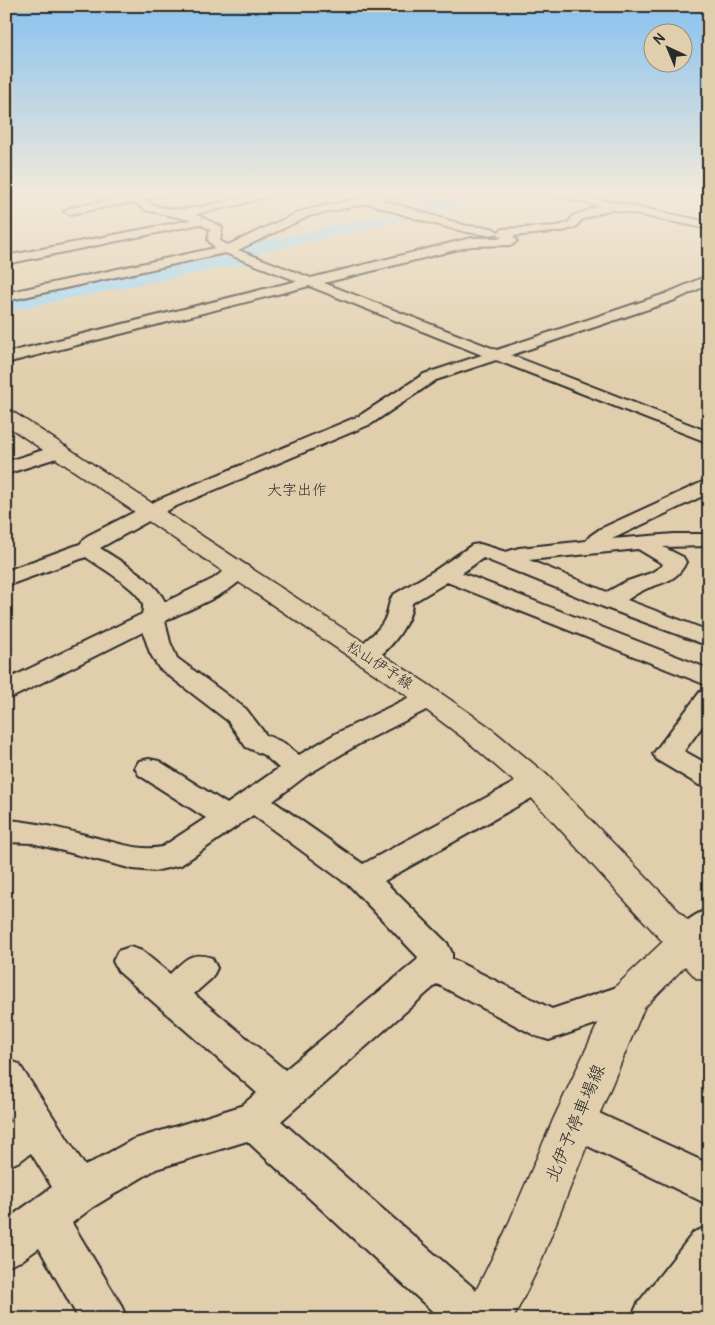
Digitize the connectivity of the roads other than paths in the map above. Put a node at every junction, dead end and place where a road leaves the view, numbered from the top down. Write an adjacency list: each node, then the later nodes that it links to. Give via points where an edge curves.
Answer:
1 (33, 255): 5 (street)
2 (199, 255): 8 (street)
3 (241, 255): 7 (street)
4 (419, 255): 7 (street)
5 (6, 260)
6 (709, 279): 9 (street, via 670,297)
7 (309, 282): 9 (street); 10 (street)
8 (6, 297)
9 (495, 355): 12 (street); 16 (street, via 430,377 365,420)
10 (6, 358)
11 (6, 416): 13 (main road, 松山伊予線)
12 (709, 438)
13 (59, 451): 14 (street); 16 (main road, 松山伊予線)
14 (6, 468)
15 (709, 485): 19 (street, via 607,533 597,540)
16 (150, 512): 20 (street, via 95,541); 22 (main road, 松山伊予線)
17 (709, 540): 18 (street)
18 (644, 543): 19 (street); 25 (street, via 675,562 673,568 667,574 637,584)
19 (594, 547): 21 (street)
20 (88, 549): 24 (street); 26 (street, via 152,597 156,606)
21 (506, 559): 23 (street, via 480,550); 25 (street)
22 (238, 571): 26 (street, via 221,584); 28 (main road, 松山伊予線)
23 (445, 574): 28 (street, via 401,600 402,608 386,636); 29 (street)
24 (6, 579)
25 (609, 601): 27 (street)
26 (152, 618): 30 (street); 34 (street, via 162,655 168,663 237,715 256,741 274,749)
27 (709, 638)
28 (364, 655): 31 (main road, 松山伊予線)
29 (709, 678)
30 (6, 690)
31 (429, 698): 34 (street); 36 (main road, 松山伊予線)
32 (709, 698): 35 (street, via 666,754)
33 (149, 768): 37 (street)
34 (297, 768): 37 (street)
35 (709, 778)
36 (536, 783): 39 (street); 40 (main road, 松山伊予線)
37 (240, 809): 38 (street, via 170,857 154,860 133,858 32,832); 39 (street)
38 (6, 831)
39 (362, 879): 42 (street, via 435,953)
40 (701, 944): 45 (main road, 北伊予停車場線)
41 (130, 961): 44 (street)
42 (434, 966): 45 (street, via 549,1025); 47 (street)
43 (200, 968): 44 (street)
44 (170, 995): 47 (street)
45 (630, 998): 48 (main road, 北伊予停車場線)
46 (6, 1076): 50 (street)
47 (286, 1094): 49 (street)
48 (575, 1120): 51 (street); 59 (main road, 北伊予停車場線, via 522,1249)
49 (253, 1121): 52 (street, via 146,1153); 58 (street)
50 (22, 1138): 52 (street)
51 (709, 1185)
52 (78, 1193): 53 (street)
53 (45, 1218): 54 (street); 57 (street)
54 (6, 1246)
55 (709, 1247): 56 (street)
56 (696, 1290): 60 (street)
57 (104, 1319)
58 (475, 1319)
59 (487, 1319)
60 (654, 1319)

